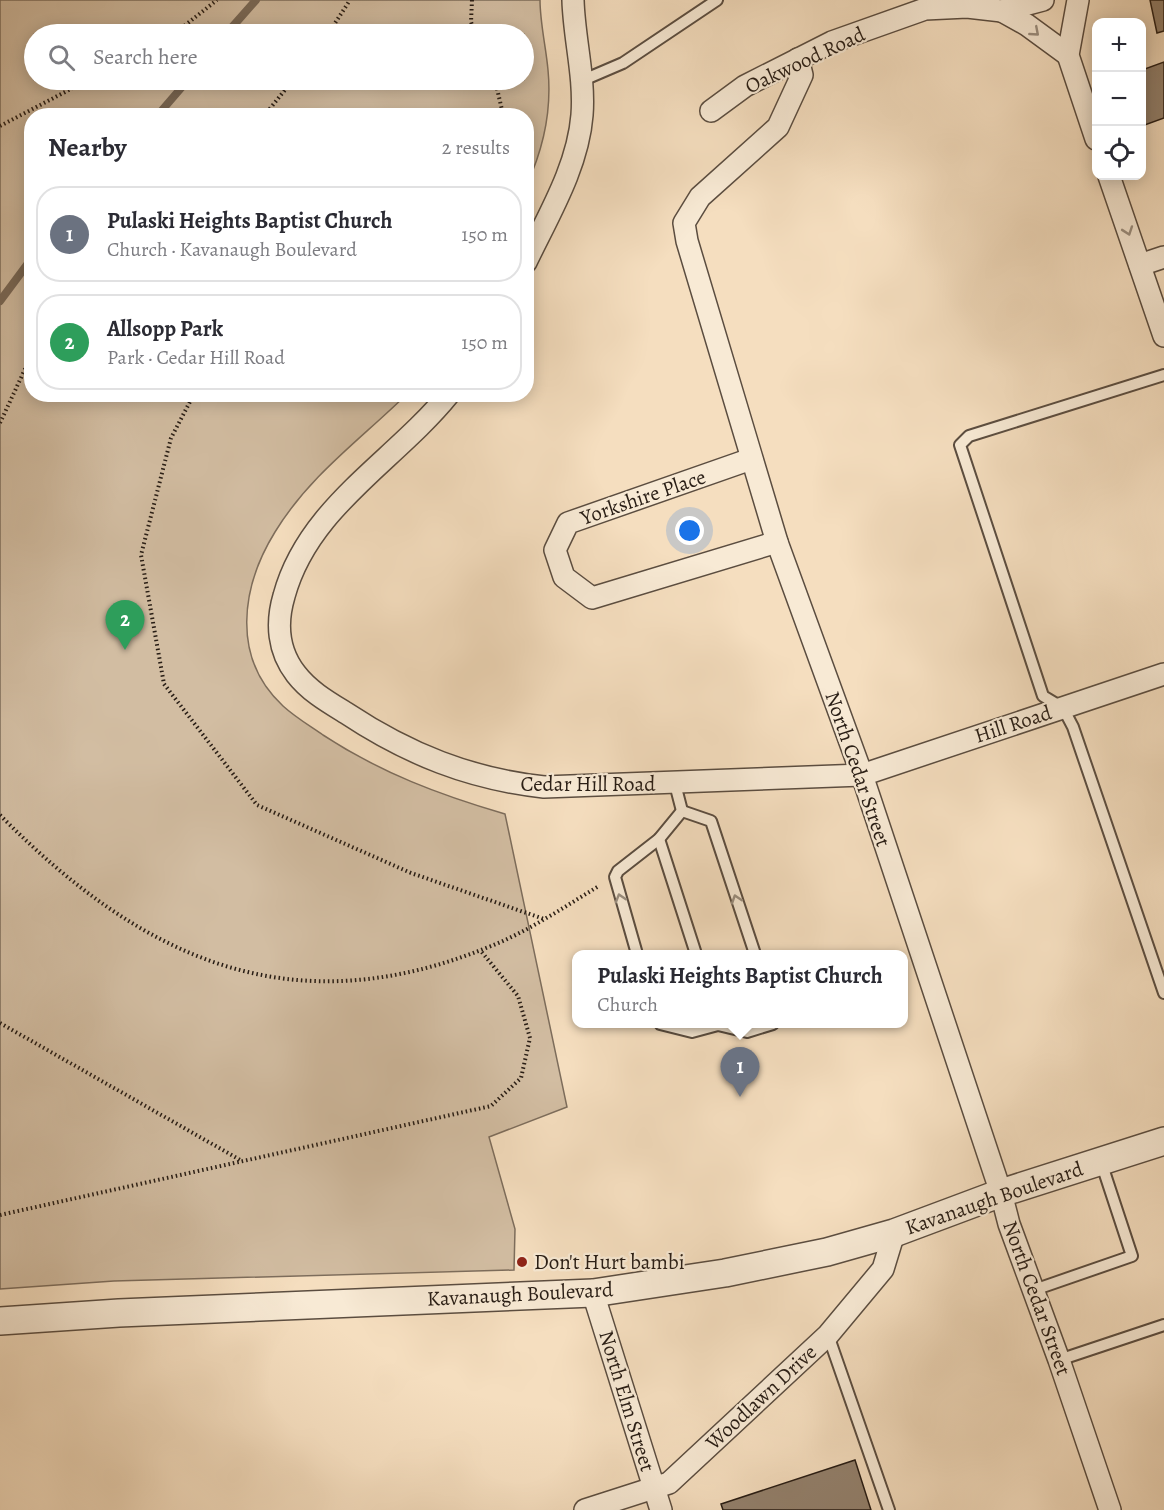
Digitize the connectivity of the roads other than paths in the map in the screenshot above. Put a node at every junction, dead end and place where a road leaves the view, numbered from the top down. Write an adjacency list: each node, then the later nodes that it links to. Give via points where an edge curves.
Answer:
1 (573, 0): 8 (street)
2 (717, 0): 8 (lane, via 623,63)
3 (1043, 0): 5 (street, Oakwood Road)
4 (1078, 0): 6 (street)
5 (1002, 11): 6 (street, one-way to 6); 7 (street, Oakwood Road, via 967,7 925,9 832,42)
6 (1068, 55): 10 (street)
7 (798, 59): 9 (street, Oakwood Road, via 745,86); 18 (street, North Cedar Street, via 802,75 778,128 700,198 684,223 696,279)
8 (581, 81): 12 (street, via 582,114 573,158)
9 (711, 111)
10 (1092, 127)
11 (1110, 180): 14 (street, one-way to 14)
12 (534, 244)
13 (1164, 257): 14 (street)
14 (1140, 265): 15 (street)
15 (1164, 336)
16 (1164, 375): 21 (lane, via 969,435 960,445 1043,696)
17 (443, 402): 23 (street, Cedar Hill Road, via 362,478 329,513 304,549 289,577 279,611 280,639 295,674 318,695 386,739 469,774 544,787)
18 (751, 459): 19 (street, North Cedar Street); 19 (street, Yorkshire Place, via 568,523 555,550 564,578 592,598)
19 (777, 542): 22 (street, North Cedar Street)
20 (1164, 674): 21 (street, Hill Road)
21 (1063, 708): 22 (street, Hill Road); 29 (lane)
22 (862, 775): 23 (street, Cedar Hill Road); 36 (street, North Cedar Street)
23 (675, 784): 24 (lane)
24 (682, 811): 25 (lane); 28 (lane, one-way to 24, via 711,821)
25 (659, 839): 26 (lane, one-way to 25, via 615,877); 27 (lane)
26 (636, 950)
27 (695, 950)
28 (754, 950)
29 (1164, 993)
30 (678, 1028): 31 (lane, via 692,1032)
31 (705, 1028)
32 (732, 1028): 33 (lane, via 747,1032)
33 (759, 1028)
34 (1164, 1142): 35 (street, Kavanaugh Boulevard)
35 (1101, 1162): 36 (street, Kavanaugh Boulevard); 38 (lane, via 1132,1256)
36 (1001, 1193): 37 (street, Kavanaugh Boulevard); 38 (street, North Cedar Street)
37 (894, 1233): 39 (street, Kavanaugh Boulevard, via 762,1267); 42 (street, Woodlawn Drive, via 883,1269)
38 (1034, 1290): 43 (street, North Cedar Street)
39 (593, 1293): 40 (street, Kavanaugh Boulevard); 44 (street, North Elm Street)
40 (0, 1321)
41 (1164, 1325): 43 (lane)
42 (828, 1335): 44 (street, Woodlawn Drive, via 669,1483); 47 (lane)
43 (1059, 1360): 48 (street, North Cedar Street)
44 (653, 1488): 45 (street, Woodlawn Drive); 46 (street, North Elm Street)
45 (585, 1510)
46 (661, 1510)
47 (889, 1510)
48 (1110, 1510)

